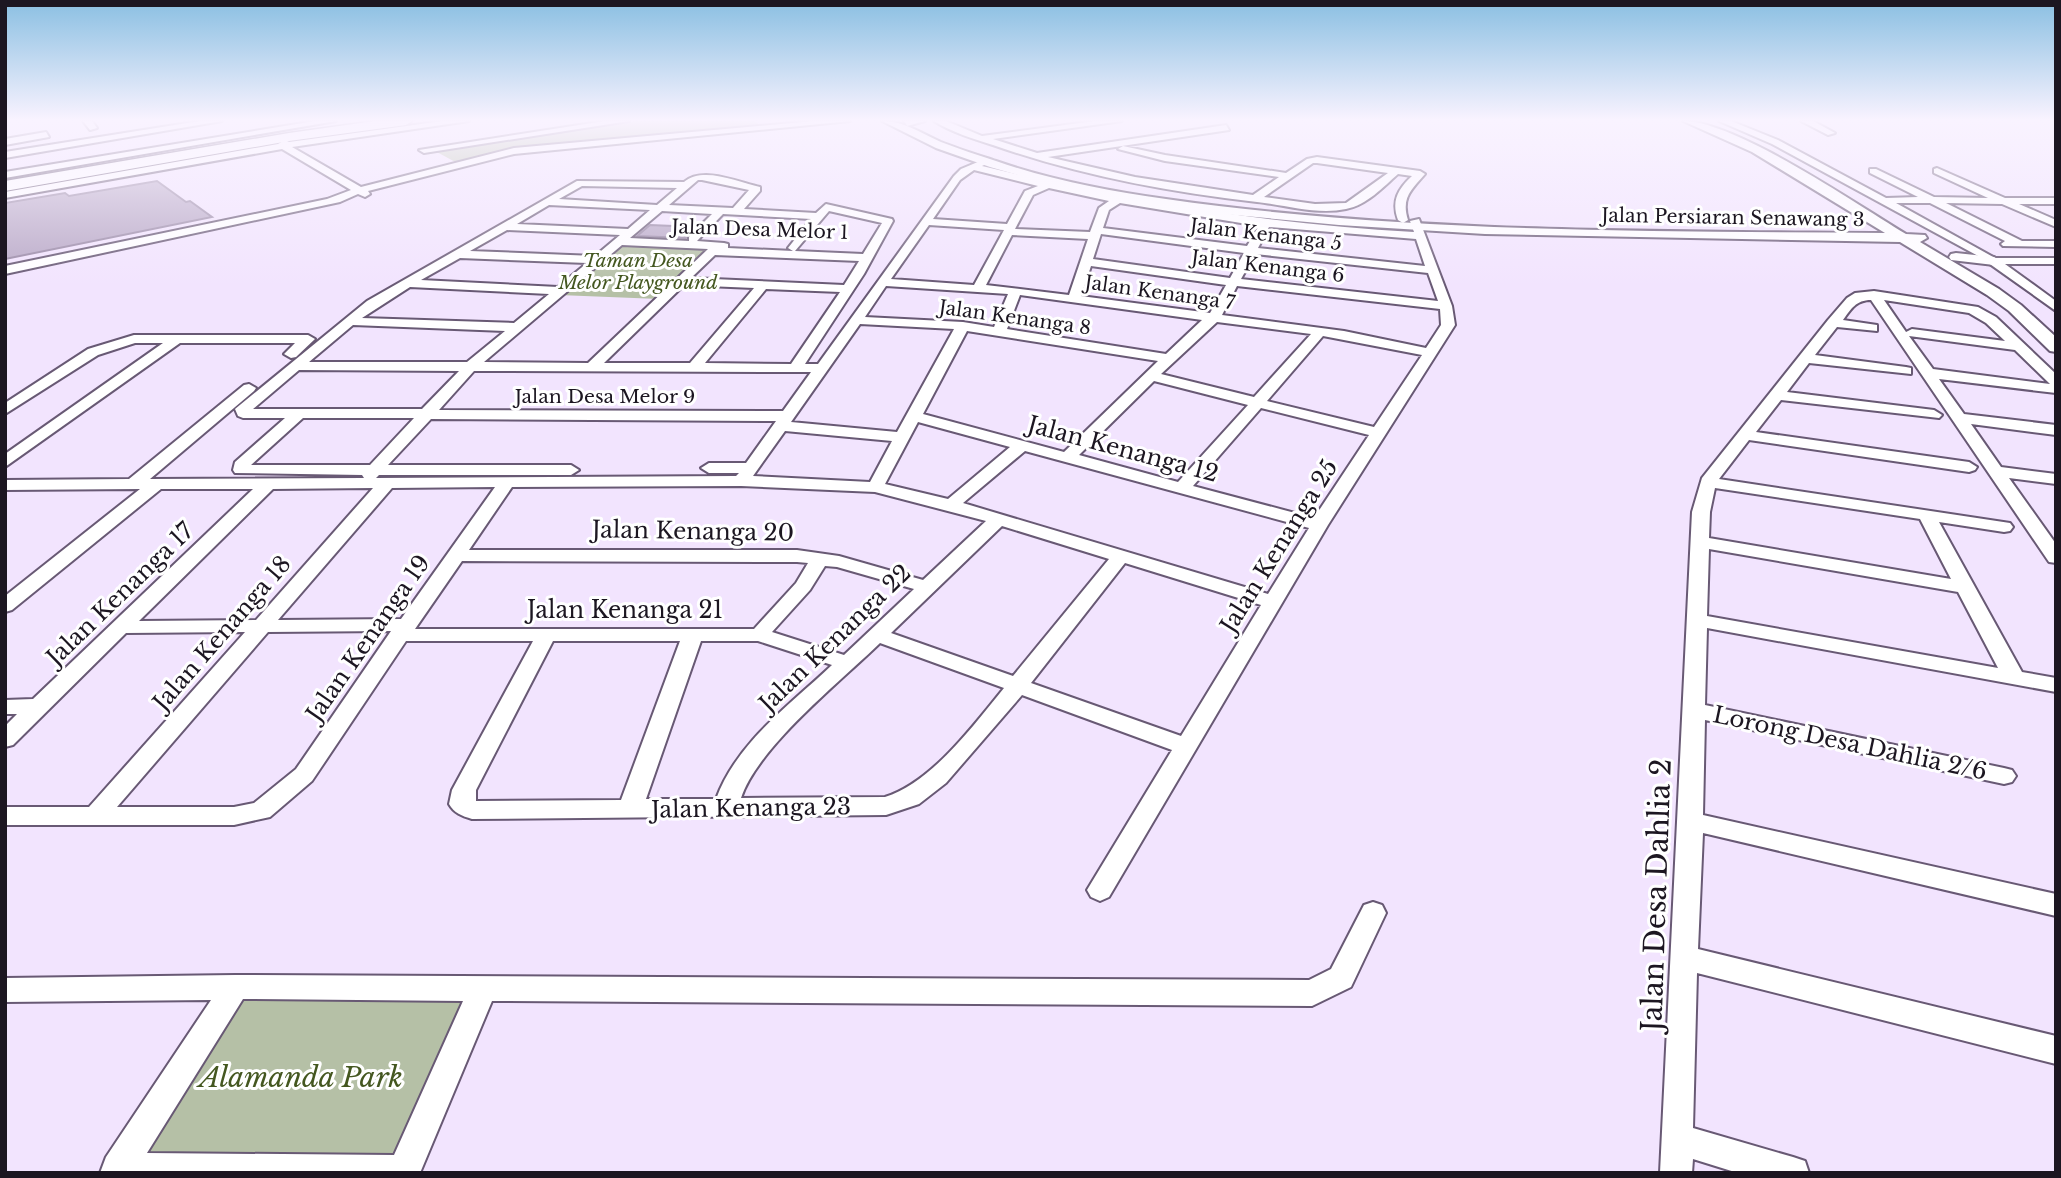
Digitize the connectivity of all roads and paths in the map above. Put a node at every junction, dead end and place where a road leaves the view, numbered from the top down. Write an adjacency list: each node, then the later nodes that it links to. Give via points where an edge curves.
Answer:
1 (52, 176): 18 (main road)
2 (54, 176): 18 (main road)
3 (112, 176): 22 (street)
4 (337, 176): 21 (street)
5 (424, 176): 21 (street)
6 (960, 176): 35 (street)
7 (1007, 176): 20 (street)
8 (1037, 176): 39 (street, Jalan Persiaran Senawang 3, via 1117,194)
9 (1106, 176): 23 (street)
10 (1289, 176): 23 (street)
11 (1389, 176): 23 (street, via 1347,206)
12 (1417, 176): 39 (street, via 1398,198 1398,207)
13 (1802, 176): 43 (street)
14 (1815, 176): 24 (street)
15 (1839, 176): 25 (street)
16 (1883, 176): 26 (street)
17 (1948, 176): 28 (street)
18 (5, 184)
19 (687, 185): 30 (street, via 584,181); 31 (street, Jalan Kenanga 18); 33 (street, via 702,177 756,189)
20 (1045, 186): 27 (street); 40 (street, via 1029,193)
21 (362, 193): 58 (street)
22 (5, 195)
23 (1254, 199)
24 (1856, 200): 25 (street); 43 (street)
25 (1885, 200): 26 (street); 44 (street)
26 (1934, 200): 28 (street); 47 (street)
27 (1117, 201): 36 (street); 42 (street, via 1104,208)
28 (2004, 201): 29 (street); 37 (street)
29 (2056, 201)
30 (548, 202): 31 (street); 38 (street)
31 (662, 208): 32 (street); 41 (street, Jalan Kenanga 18)
32 (720, 211): 33 (street); 49 (street, via 693,239)
33 (736, 211): 34 (street)
34 (822, 211): 49 (street); 51 (street, via 888,221)
35 (925, 222): 40 (street, Jalan Kenanga 5); 51 (street)
36 (1266, 223): 39 (street); 50 (street)
37 (2056, 223)
38 (506, 226): 41 (street); 52 (street)
39 (1416, 228): 43 (street, Jalan Persiaran Senawang 3, via 1576,235); 59 (street)
40 (1010, 229): 42 (street, Jalan Kenanga 5); 65 (street)
41 (628, 232): 45 (street, Jalan Kenanga 18)
42 (1096, 233): 50 (street, Jalan Kenanga 5); 57 (street)
43 (1907, 235): 44 (street); 53 (street); 85 (street, via 2015,308)
44 (1949, 236): 46 (street)
45 (617, 241): 49 (street, Jalan Desa Melor 1); 54 (street, Jalan Kenanga 18)
46 (1964, 244): 47 (street); 55 (street)
47 (2020, 244): 48 (street)
48 (2056, 244)
49 (796, 246): 51 (street, Jalan Desa Melor 1)
50 (1250, 250): 59 (street, Jalan Kenanga 5); 62 (street)
51 (883, 253): 60 (street, via 712,251); 61 (street); 66 (street)
52 (456, 254): 54 (street); 63 (street)
53 (1956, 257): 55 (street); 72 (street)
54 (595, 260): 68 (street, Jalan Kenanga 18)
55 (1994, 261): 56 (street); 72 (street)
56 (2056, 261)
57 (1087, 262): 62 (street, Jalan Kenanga 6); 70 (street)
58 (5, 270)
59 (1432, 270): 71 (street)
60 (678, 281): 64 (street); 91 (street)
61 (882, 282): 65 (street, Jalan Kenanga 7); 74 (street)
62 (1233, 282): 71 (street, Jalan Kenanga 6); 73 (street)
63 (408, 283): 68 (street); 75 (street)
64 (763, 285): 66 (street); 92 (street)
65 (979, 287): 67 (street, Jalan Kenanga 7)
66 (848, 289): 93 (street)
67 (1015, 290): 70 (street, Jalan Kenanga 7); 80 (street)
68 (559, 291): 78 (street, Jalan Kenanga 18)
69 (1874, 295): 76 (street, via 1851,301); 84 (street, via 1973,310); 96 (street)
70 (1074, 299): 73 (street, Jalan Kenanga 7)
71 (1446, 306): 86 (street, Jalan Kenanga 25, via 1448,325)
72 (2051, 314)
73 (1211, 319): 81 (street, Jalan Kenanga 7); 88 (street)
74 (856, 320): 77 (street, Jalan Kenanga 8); 94 (street)
75 (348, 321): 78 (street); 89 (street)
76 (1833, 323): 79 (street); 87 (street)
77 (964, 326): 80 (street, Jalan Kenanga 8); 106 (street)
78 (516, 327): 90 (street, Jalan Kenanga 18)
79 (1872, 328)
80 (999, 332): 88 (street, Jalan Kenanga 8)
81 (1320, 332): 86 (street, Jalan Kenanga 7); 101 (street)
82 (1912, 333): 84 (street)
83 (177, 340): 102 (street, via 134,340 93,352); 115 (street); 123 (street, via 308,340)
84 (2022, 347): 98 (street)
85 (2056, 348)
86 (1431, 354): 110 (street, Jalan Kenanga 25)
87 (1805, 358): 95 (street); 100 (street)
88 (1169, 359): 97 (street)
89 (294, 366): 90 (street); 103 (street, Jalan Desa Melor 9, via 243,413)
90 (470, 367): 91 (street); 104 (street, Jalan Kenanga 18)
91 (592, 367): 92 (street)
92 (694, 368): 93 (street)
93 (795, 368): 94 (street)
94 (821, 368): 108 (street)
95 (1906, 371)
96 (1928, 373): 99 (street); 107 (street)
97 (1151, 376): 101 (street); 114 (street)
98 (2056, 382)
99 (2056, 389)
100 (1777, 395): 105 (street); 111 (street)
101 (1257, 404): 110 (street); 128 (street)
102 (5, 411)
103 (298, 414): 104 (street, Jalan Desa Melor 9); 119 (street, via 240,465 241,470)
104 (423, 414): 108 (street, Jalan Desa Melor 9); 119 (street, Jalan Kenanga 18)
105 (1934, 415)
106 (914, 416): 112 (street); 113 (street, Jalan Kenanga 12)
107 (1959, 418): 109 (street); 117 (street)
108 (783, 421): 112 (street, Jalan Desa Melor 9); 118 (street)
109 (2056, 430)
110 (1379, 433): 132 (street, Jalan Kenanga 25)
111 (1745, 435): 116 (street); 121 (street)
112 (903, 437): 127 (street)
113 (1022, 445): 114 (street, Jalan Kenanga 12); 129 (street)
114 (1068, 457): 128 (street, Jalan Kenanga 12)
115 (5, 462)
116 (1969, 467)
117 (1995, 471): 120 (street); 134 (street)
118 (746, 474): 119 (street); 125 (street); 127 (street)
119 (381, 476): 122 (street, via 362,483); 125 (street); 145 (street, Jalan Kenanga 18)
120 (2056, 479)
121 (1708, 482): 130 (street); 135 (street, Jalan Desa Dahlia 2)
122 (269, 483): 124 (street); 146 (street, Jalan Kenanga 17)
123 (134, 484): 124 (street); 126 (street)
124 (157, 484): 143 (street)
125 (506, 484): 136 (street, Jalan Kenanga 19)
126 (5, 485)
127 (875, 487): 129 (street)
128 (1182, 488): 132 (street, Jalan Kenanga 12)
129 (951, 505): 131 (street)
130 (1926, 515): 133 (street); 141 (street)
131 (999, 519): 137 (street); 140 (street, Jalan Kenanga 22)
132 (1320, 525): 142 (street, Jalan Kenanga 25)
133 (2004, 527)
134 (2047, 534): 138 (street)
135 (1700, 542): 141 (street); 144 (street, Jalan Desa Dahlia 2)
136 (455, 555): 139 (street, Jalan Kenanga 20); 147 (street, Jalan Kenanga 19)
137 (1121, 556): 142 (street); 155 (street, Jalan Kenanga 23)
138 (2056, 558)
139 (820, 559): 140 (street, Jalan Kenanga 20); 150 (street, via 803,586)
140 (927, 587): 151 (street, Jalan Kenanga 22)
141 (1965, 587): 153 (street)
142 (1272, 602): 160 (street, Jalan Kenanga 25)
143 (5, 606)
144 (1697, 620): 153 (street); 158 (street, Jalan Desa Dahlia 2)
145 (260, 626): 146 (street, Jalan Kenanga 21); 147 (street, Jalan Kenanga 21); 165 (street, Jalan Kenanga 18)
146 (120, 627): 156 (street, Jalan Kenanga 17)
147 (402, 630): 148 (street, Jalan Kenanga 21); 165 (street, Jalan Kenanga 19, via 304,775 261,811 234,816)
148 (547, 634): 149 (street, Jalan Kenanga 21); 163 (street, Jalan Kenanga 23, via 464,790 461,804 471,810)
149 (693, 634): 150 (street, Jalan Kenanga 21); 163 (street)
150 (759, 635): 152 (street, Jalan Kenanga 21)
151 (877, 635): 152 (street, Jalan Kenanga 22); 155 (street)
152 (848, 663): 162 (street, Jalan Kenanga 22, via 742,767)
153 (2014, 677): 154 (street)
154 (2056, 685)
155 (1017, 687): 160 (street); 162 (street, Jalan Kenanga 23, via 938,778 910,799 886,806)
156 (39, 706): 157 (street); 159 (street, Jalan Kenanga 17)
157 (5, 707)
158 (1695, 710): 161 (street, Lorong Desa Dahlia 2/6); 166 (street, Jalan Desa Dahlia 2)
159 (5, 740)
160 (1186, 746): 167 (street, Jalan Kenanga 25)
161 (2004, 776)
162 (726, 808): 163 (street, Jalan Kenanga 23)
163 (630, 809)
164 (5, 816): 165 (street)
165 (95, 816)
166 (1691, 821): 168 (street); 170 (street, Jalan Desa Dahlia 2)
167 (1100, 890)
168 (2056, 905)
169 (1373, 913): 172 (street, via 1341,978 1312,993)
170 (1684, 958): 174 (street); 175 (street, Jalan Desa Dahlia 2)
171 (235, 987): 172 (street); 173 (street); 176 (street)
172 (483, 988): 177 (street)
173 (5, 990)
174 (2056, 1050)
175 (1678, 1139): 178 (street, Jalan Desa Dahlia 2); 179 (street)
176 (117, 1171): 177 (street)
177 (403, 1172)
178 (1676, 1173)
179 (1793, 1173)

